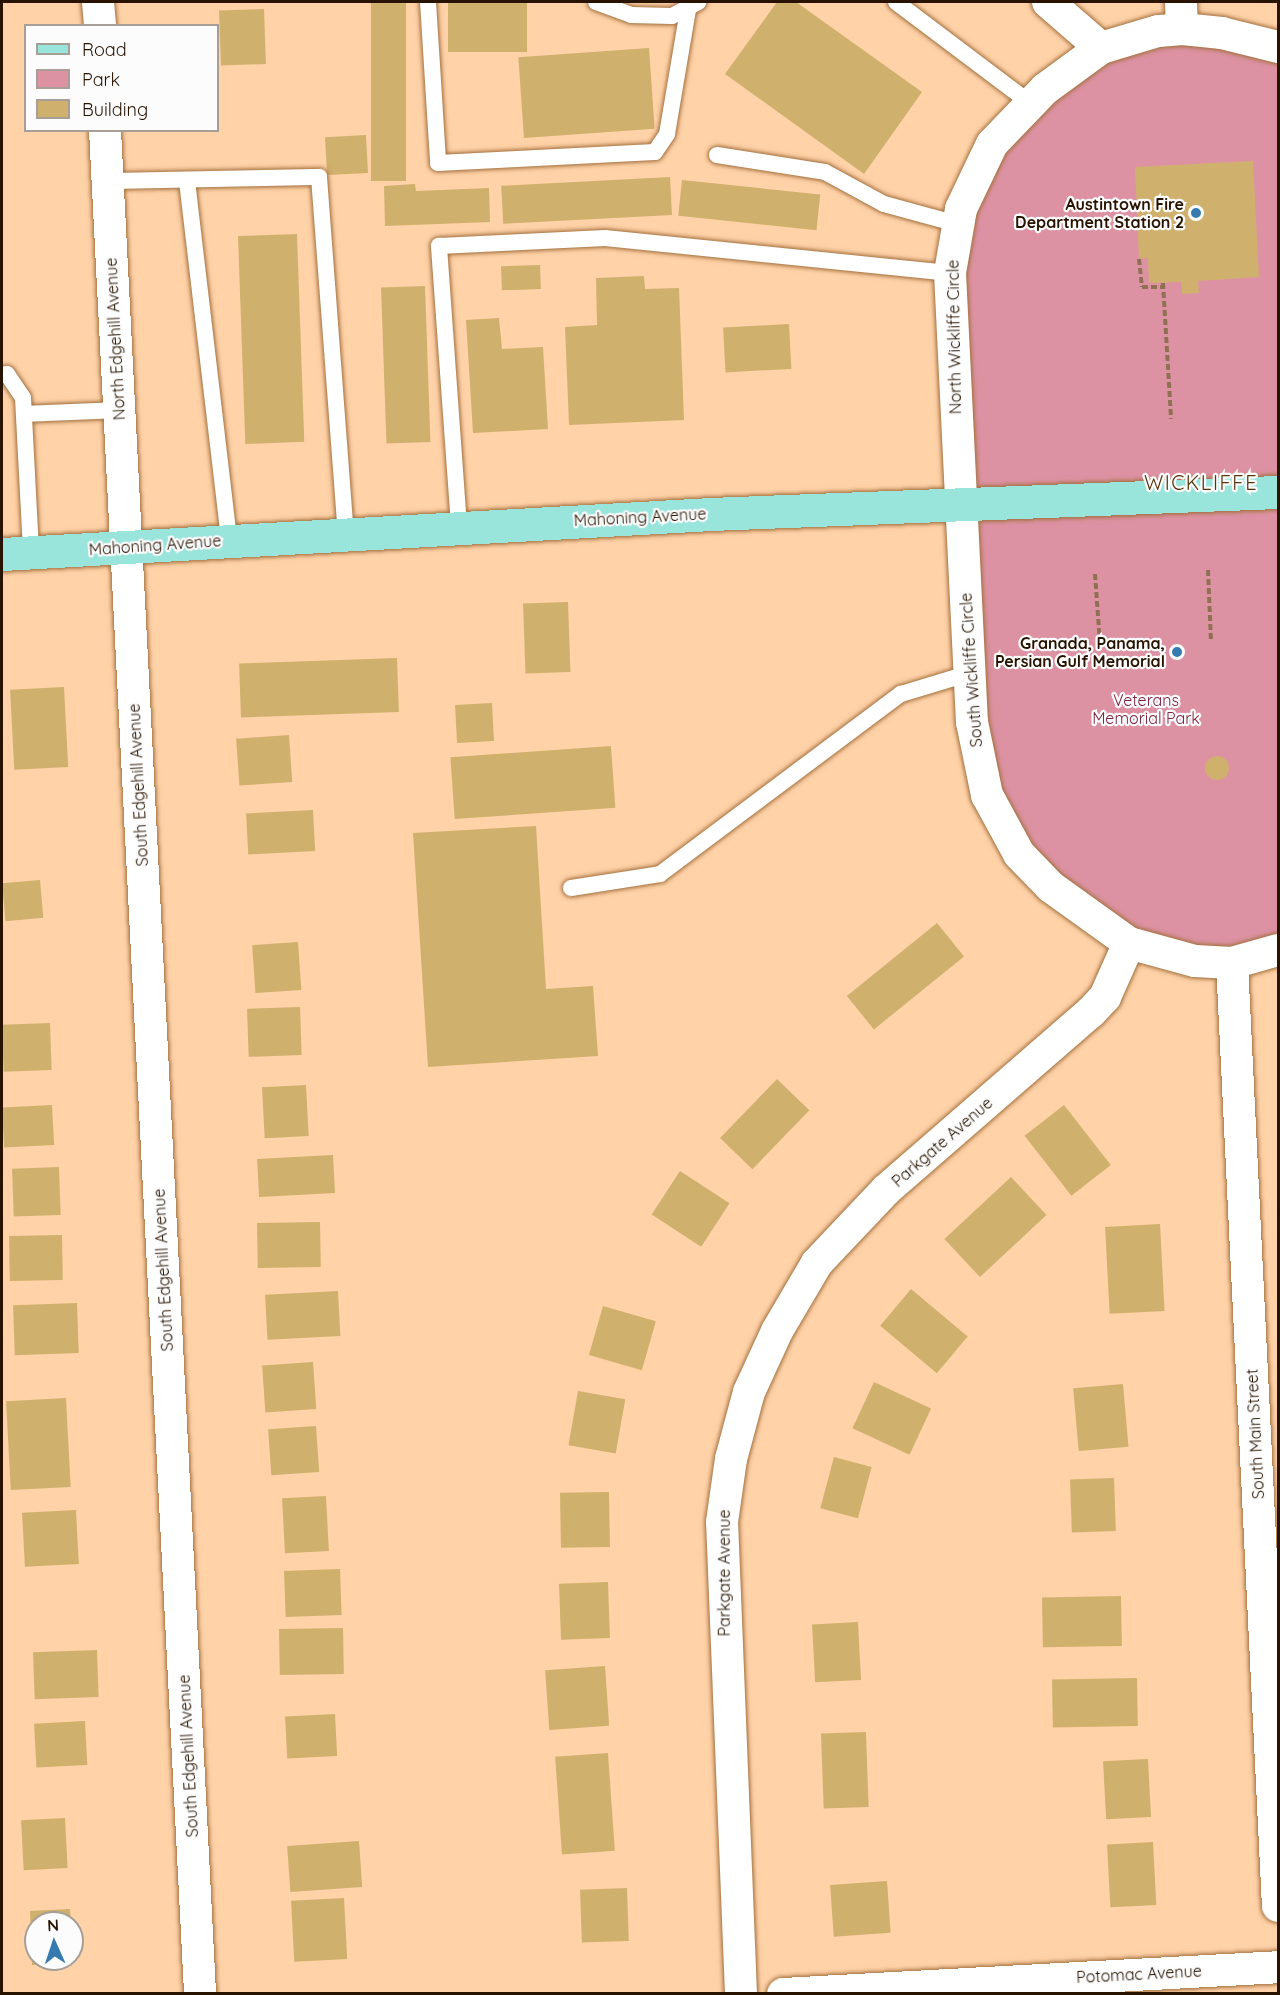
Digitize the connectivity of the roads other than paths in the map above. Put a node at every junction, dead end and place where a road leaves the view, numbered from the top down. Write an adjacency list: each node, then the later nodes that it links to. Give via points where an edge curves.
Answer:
1 (98, 2): 8 (street)
2 (428, 2): 6 (lane, via 438,163 655,152 668,134)
3 (596, 2): 6 (lane, via 630,15 672,16)
4 (896, 2): 11 (lane)
5 (1048, 2): 10 (street)
6 (693, 6)
7 (1181, 15): 9 (street, North Wickliffe Circle); 10 (street, North Wickliffe Circle, via 1158,31)
8 (100, 24)
9 (1277, 42)
10 (1101, 48): 11 (street, North Wickliffe Circle)
11 (1030, 103): 16 (street, North Wickliffe Circle, via 992,144 970,184)
12 (105, 132): 14 (street, North Edgehill Avenue)
13 (717, 155): 16 (lane, via 825,172 885,204)
14 (107, 181): 15 (lane); 19 (street, North Edgehill Avenue)
15 (187, 181): 24 (lane, via 319,177); 25 (lane)
16 (957, 224): 17 (street, North Wickliffe Circle)
17 (950, 273): 22 (street, North Wickliffe Circle); 23 (lane, via 605,238 439,246)
18 (2, 375): 20 (lane, via 7,374 23,398)
19 (119, 410): 20 (lane); 26 (street, North Edgehill Avenue)
20 (24, 414): 27 (lane)
21 (1278, 492): 22 (main road, Mahoning Avenue)
22 (961, 505): 23 (main road, Mahoning Avenue); 28 (street, South Wickliffe Circle)
23 (459, 526): 24 (main road, Mahoning Avenue)
24 (346, 532): 25 (main road, Mahoning Avenue)
25 (229, 539): 26 (main road, Mahoning Avenue)
26 (126, 547): 27 (main road, Mahoning Avenue); 35 (street, South Edgehill Avenue)
27 (16, 553)
28 (970, 673): 29 (lane, via 901,694 660,874); 30 (street, South Wickliffe Circle, via 978,761 987,795 1009,838 1051,887)
29 (571, 888)
30 (1129, 943): 32 (street, South Wickliffe Circle, via 1170,957); 36 (street, Parkgate Avenue, via 1105,997 1091,1012 886,1190 818,1263 777,1331 749,1392 730,1458 722,1522)
31 (1278, 950): 32 (street, South Wickliffe Circle)
32 (1232, 963): 33 (street, South Main Street)
33 (1278, 1906)
34 (1278, 1967): 37 (street, Potomac Avenue)
35 (200, 1994)
36 (741, 1994)
37 (783, 1994)

